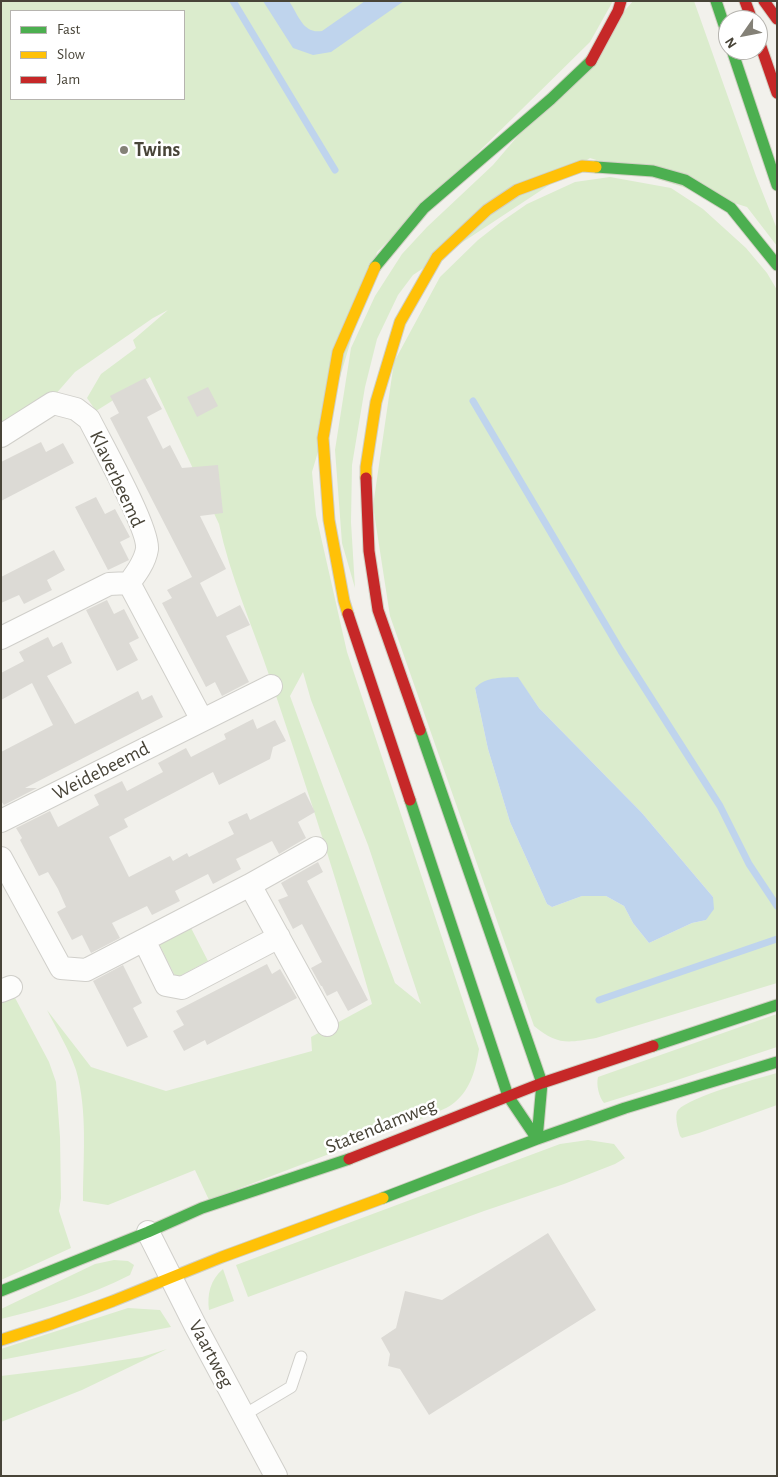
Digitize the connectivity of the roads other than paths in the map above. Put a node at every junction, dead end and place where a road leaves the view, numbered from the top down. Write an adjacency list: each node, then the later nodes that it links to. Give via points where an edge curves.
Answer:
1 (621, 1): 24 (main road, via 592,60 424,208 376,266 338,352 323,438 328,520 344,601)
2 (764, 1): 3 (main road)
3 (777, 19)
4 (735, 60): 7 (main road)
5 (766, 60): 6 (main road)
6 (777, 93)
7 (777, 185)
8 (777, 265): 23 (main road, via 731,208 685,180 653,171 582,166 517,190 487,210 437,257 400,322 376,402 366,467 369,551 378,610)
9 (1, 436): 10 (street, Klaverbeemd, via 53,403 76,409 89,419 141,524 147,549 140,569)
10 (129, 583): 11 (street, via 109,584); 13 (street)
11 (1, 638)
12 (271, 686): 13 (street, Weidebeemd)
13 (202, 720): 14 (street, Weidebeemd)
14 (1, 821)
15 (316, 848): 17 (street)
16 (1, 858): 19 (street, via 61,968 86,970)
17 (250, 886): 18 (street); 19 (street)
18 (279, 937): 19 (street, via 182,988 166,985); 21 (street)
19 (144, 940)
20 (777, 1004): 23 (main road, Statendamweg)
21 (328, 1025)
22 (777, 1062): 25 (main road, via 625,1108)
23 (542, 1083): 24 (main road, Statendamweg); 25 (main road)
24 (508, 1096): 25 (main road); 26 (main road, Statendamweg, via 335,1165 202,1208)
25 (537, 1139): 27 (main road)
26 (148, 1232): 27 (street, Vaartweg); 28 (main road, Statendamweg)
27 (171, 1277): 29 (main road, via 60,1321); 31 (street, Vaartweg)
28 (1, 1291)
29 (1, 1340)
30 (302, 1357): 31 (lane, via 291,1387)
31 (244, 1415): 32 (street, Vaartweg)
32 (276, 1476)

